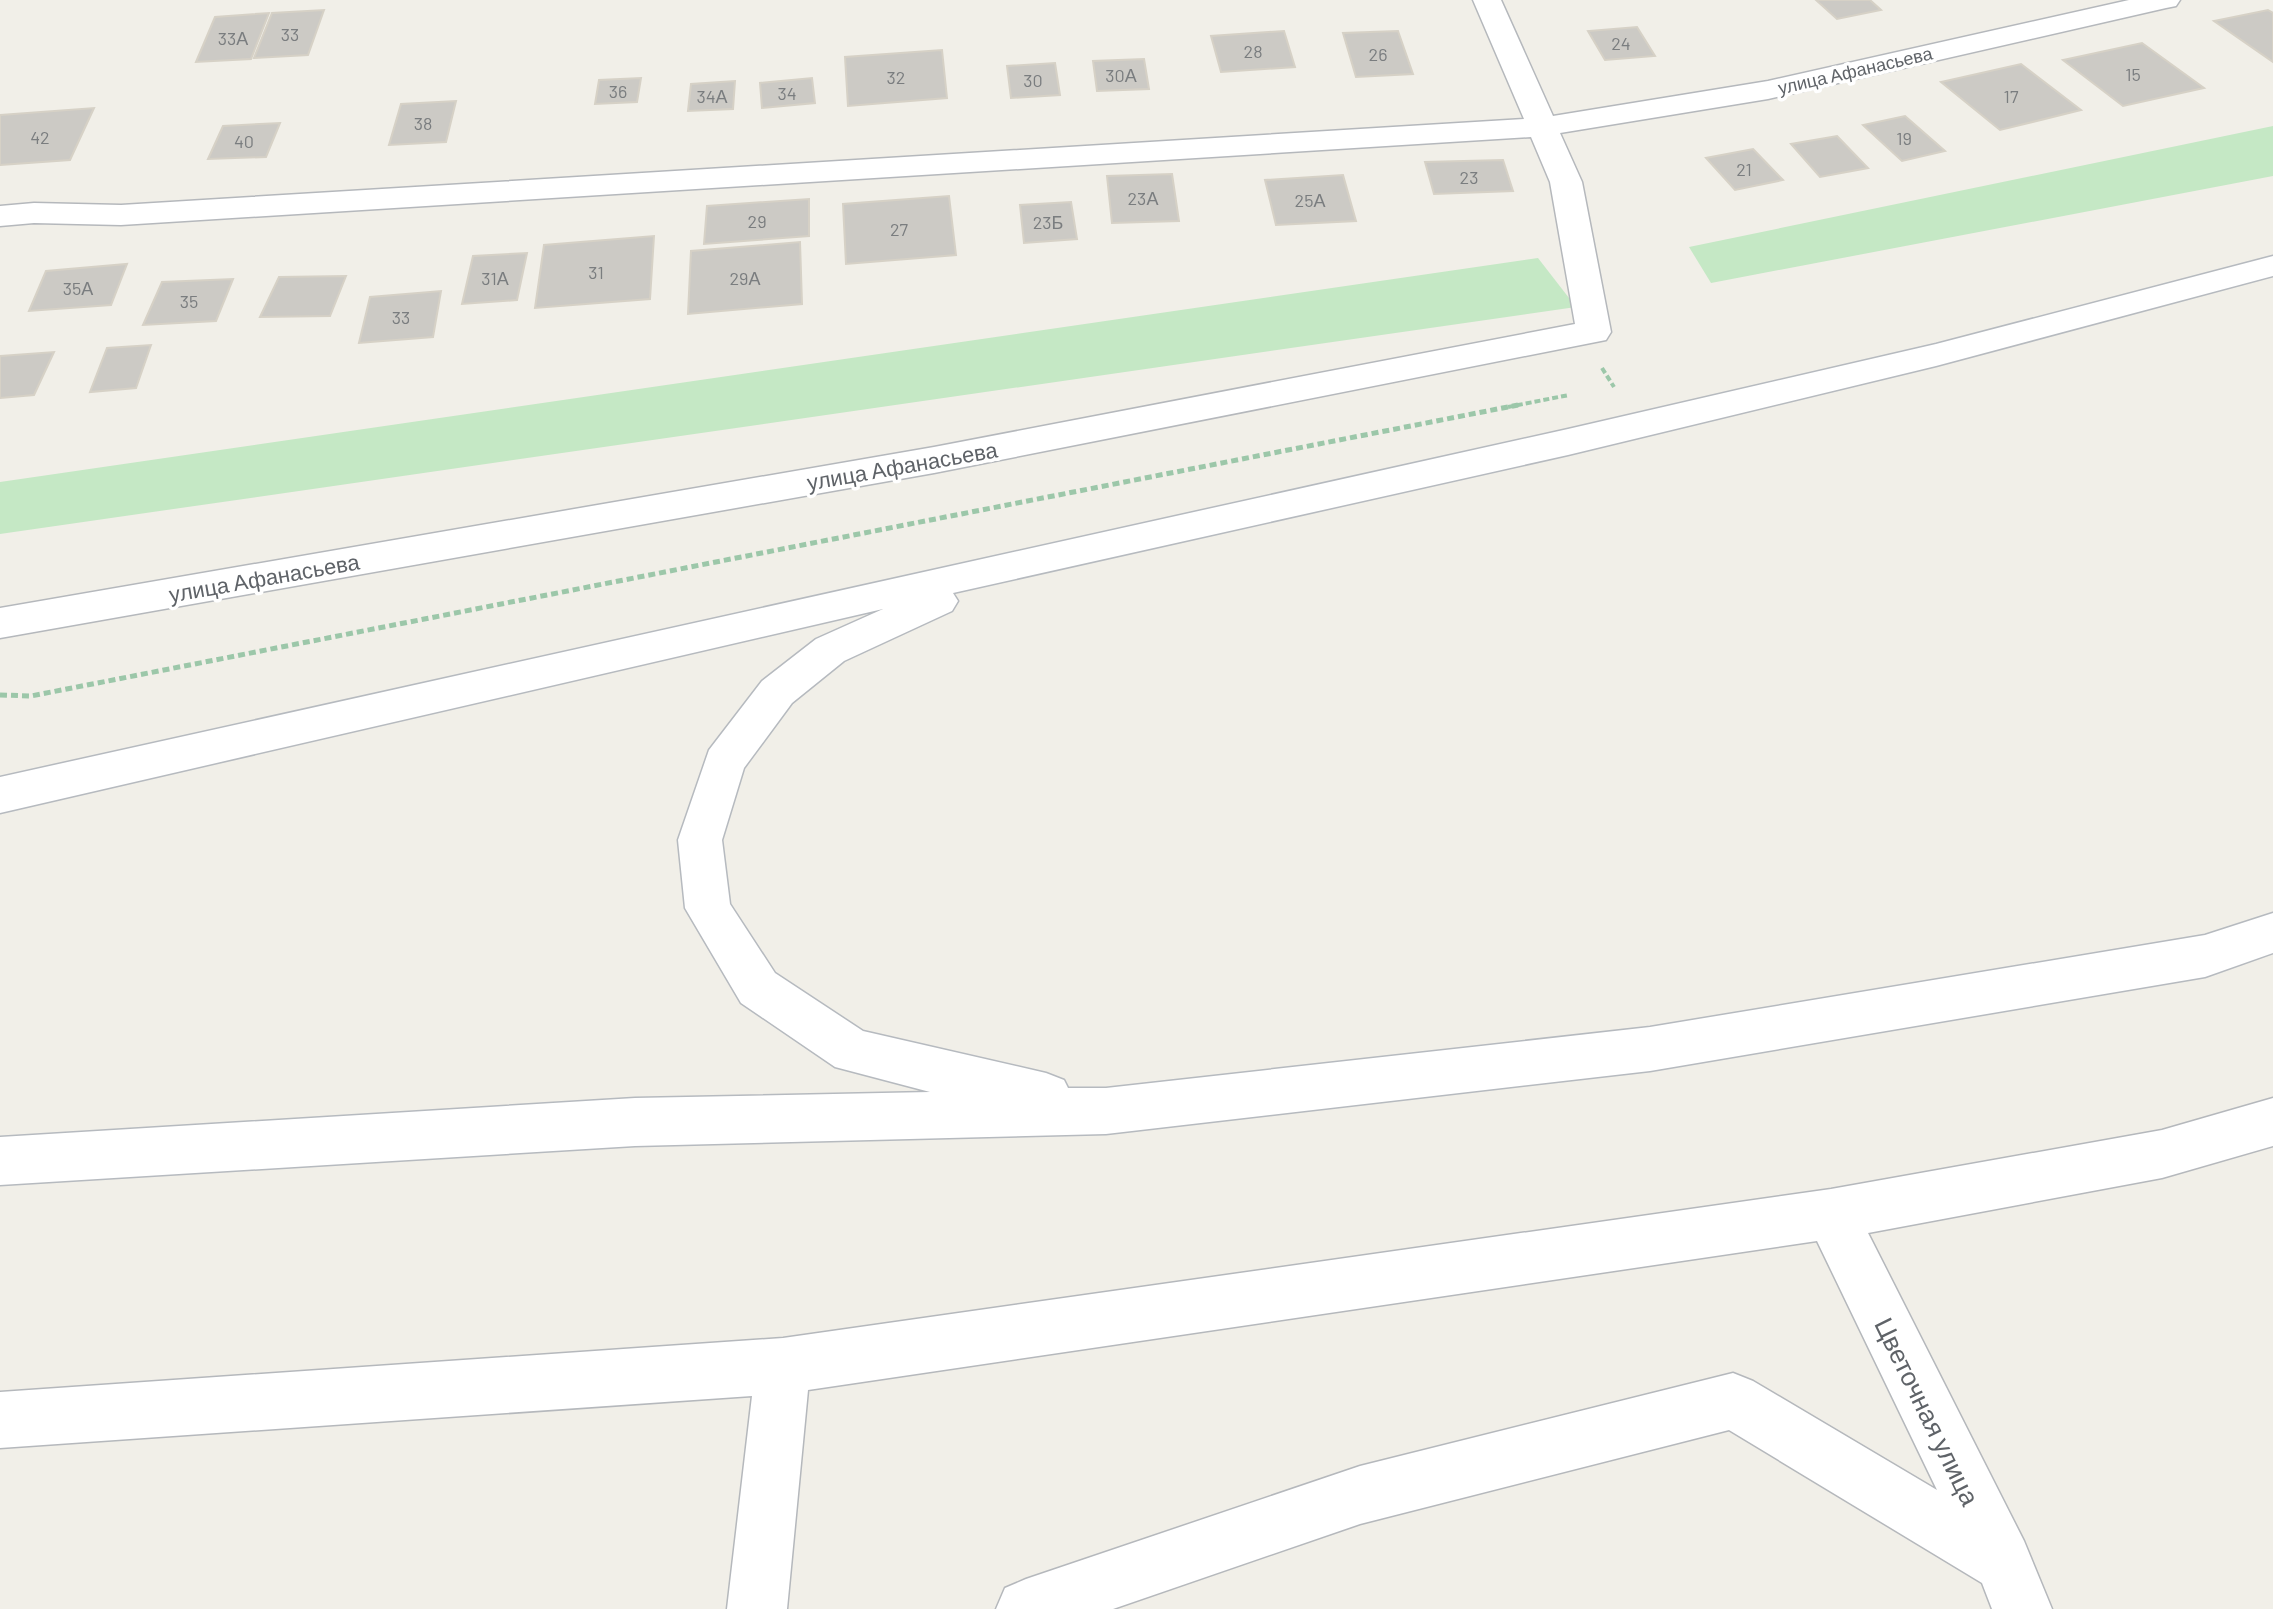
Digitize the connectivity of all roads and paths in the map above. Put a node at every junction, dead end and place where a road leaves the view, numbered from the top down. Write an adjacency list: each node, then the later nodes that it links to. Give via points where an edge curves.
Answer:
1 (1487, 0): 3 (street)
2 (2166, 0): 3 (street, улица Афанасьева, via 1768,90)
3 (1542, 127): 4 (street, улица Афанасьева, via 121,215); 6 (street, via 1566,182 1594,332)
4 (0, 216)
5 (2273, 266): 9 (street, via 1568,442)
6 (1577, 336): 7 (path, via 1616,387); 10 (street, улица Афанасьева, via 934,460)
7 (1602, 389)
8 (1573, 395): 11 (path, via 31,696)
9 (1028, 561): 12 (street); 14 (street, via 830,650 777,692 724,762 700,840 708,908 758,988 852,1051)
10 (0, 623)
11 (0, 695)
12 (0, 795)
13 (2273, 933): 14 (street, via 2205,956 1650,1049)
14 (1106, 1111): 16 (street, via 635,1122)
15 (2273, 1122): 17 (street, via 2162,1154)
16 (0, 1161)
17 (1831, 1214): 18 (street); 20 (street, Цветочная улица)
18 (783, 1366): 19 (street); 21 (street)
19 (0, 1420)
20 (2012, 1586): 22 (street, via 1733,1401 1360,1495)
21 (757, 1609)
22 (1026, 1609)

